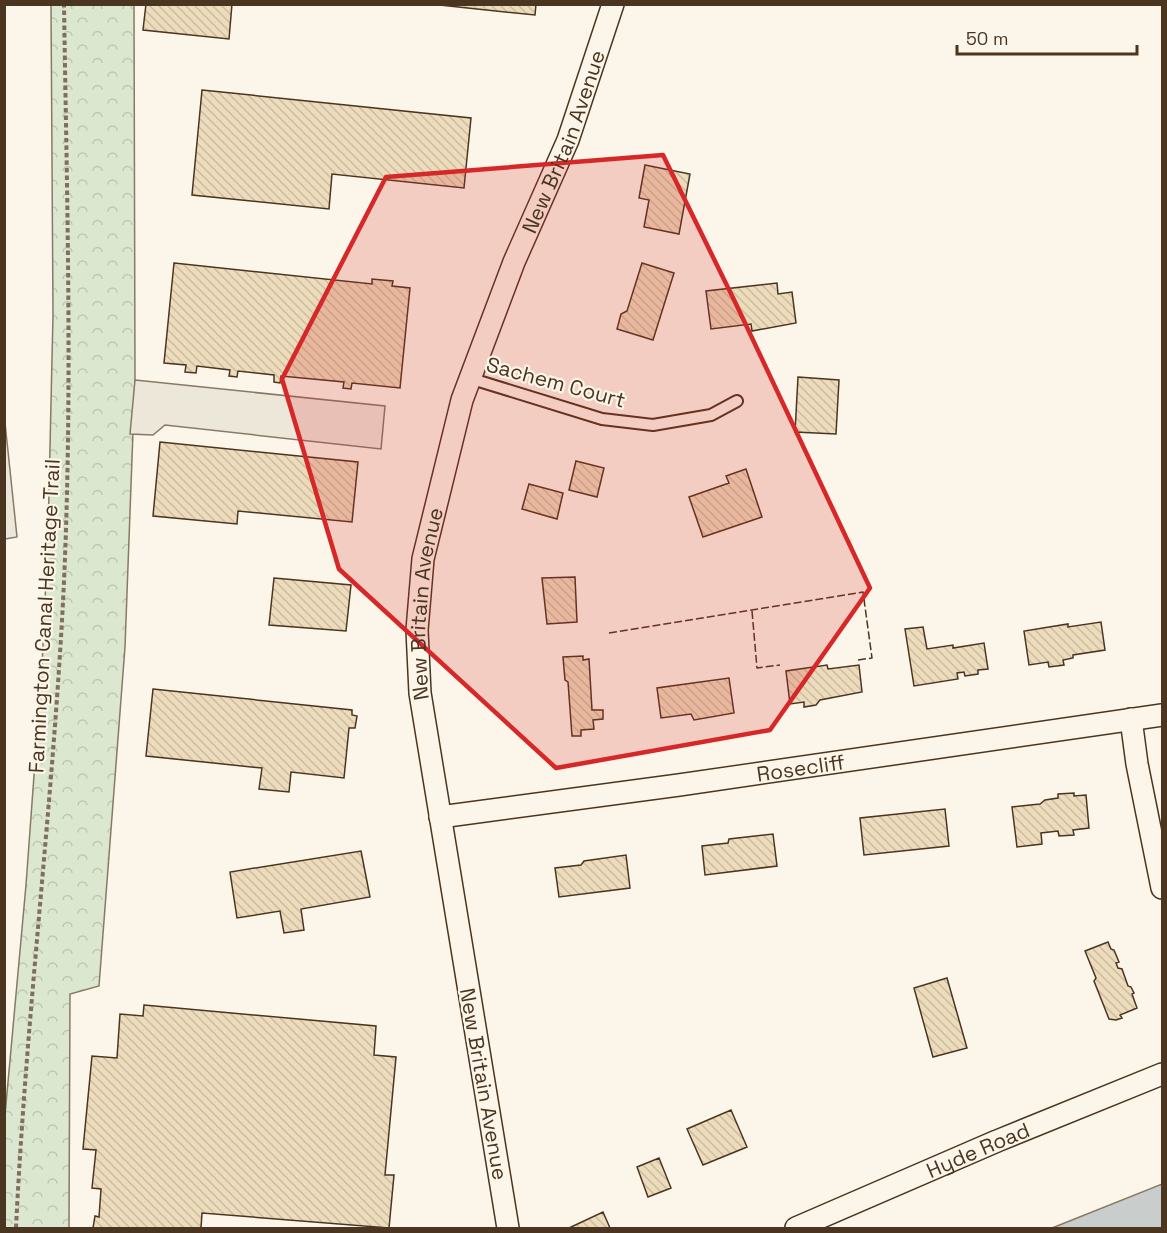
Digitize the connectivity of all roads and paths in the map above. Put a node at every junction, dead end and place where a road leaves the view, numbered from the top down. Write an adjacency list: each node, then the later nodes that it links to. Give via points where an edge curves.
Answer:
1 (64, 4): 10 (path, Farmington Canal Heritage Trail, via 69,337 63,603)
2 (613, 4): 3 (street, New Britain Avenue, via 568,140 514,262)
3 (469, 378): 4 (lane, Sachem Court, via 602,419 653,425 711,415); 7 (street, New Britain Avenue, via 425,553 419,595 420,693)
4 (737, 401)
5 (1162, 715): 6 (street, Rosecliff)
6 (1131, 719): 7 (street, Rosecliff); 8 (street)
7 (440, 817): 11 (street, New Britain Avenue)
8 (1162, 888)
9 (1162, 1074): 12 (street, Hyde Road)
10 (16, 1228)
11 (508, 1228)
12 (796, 1228)

